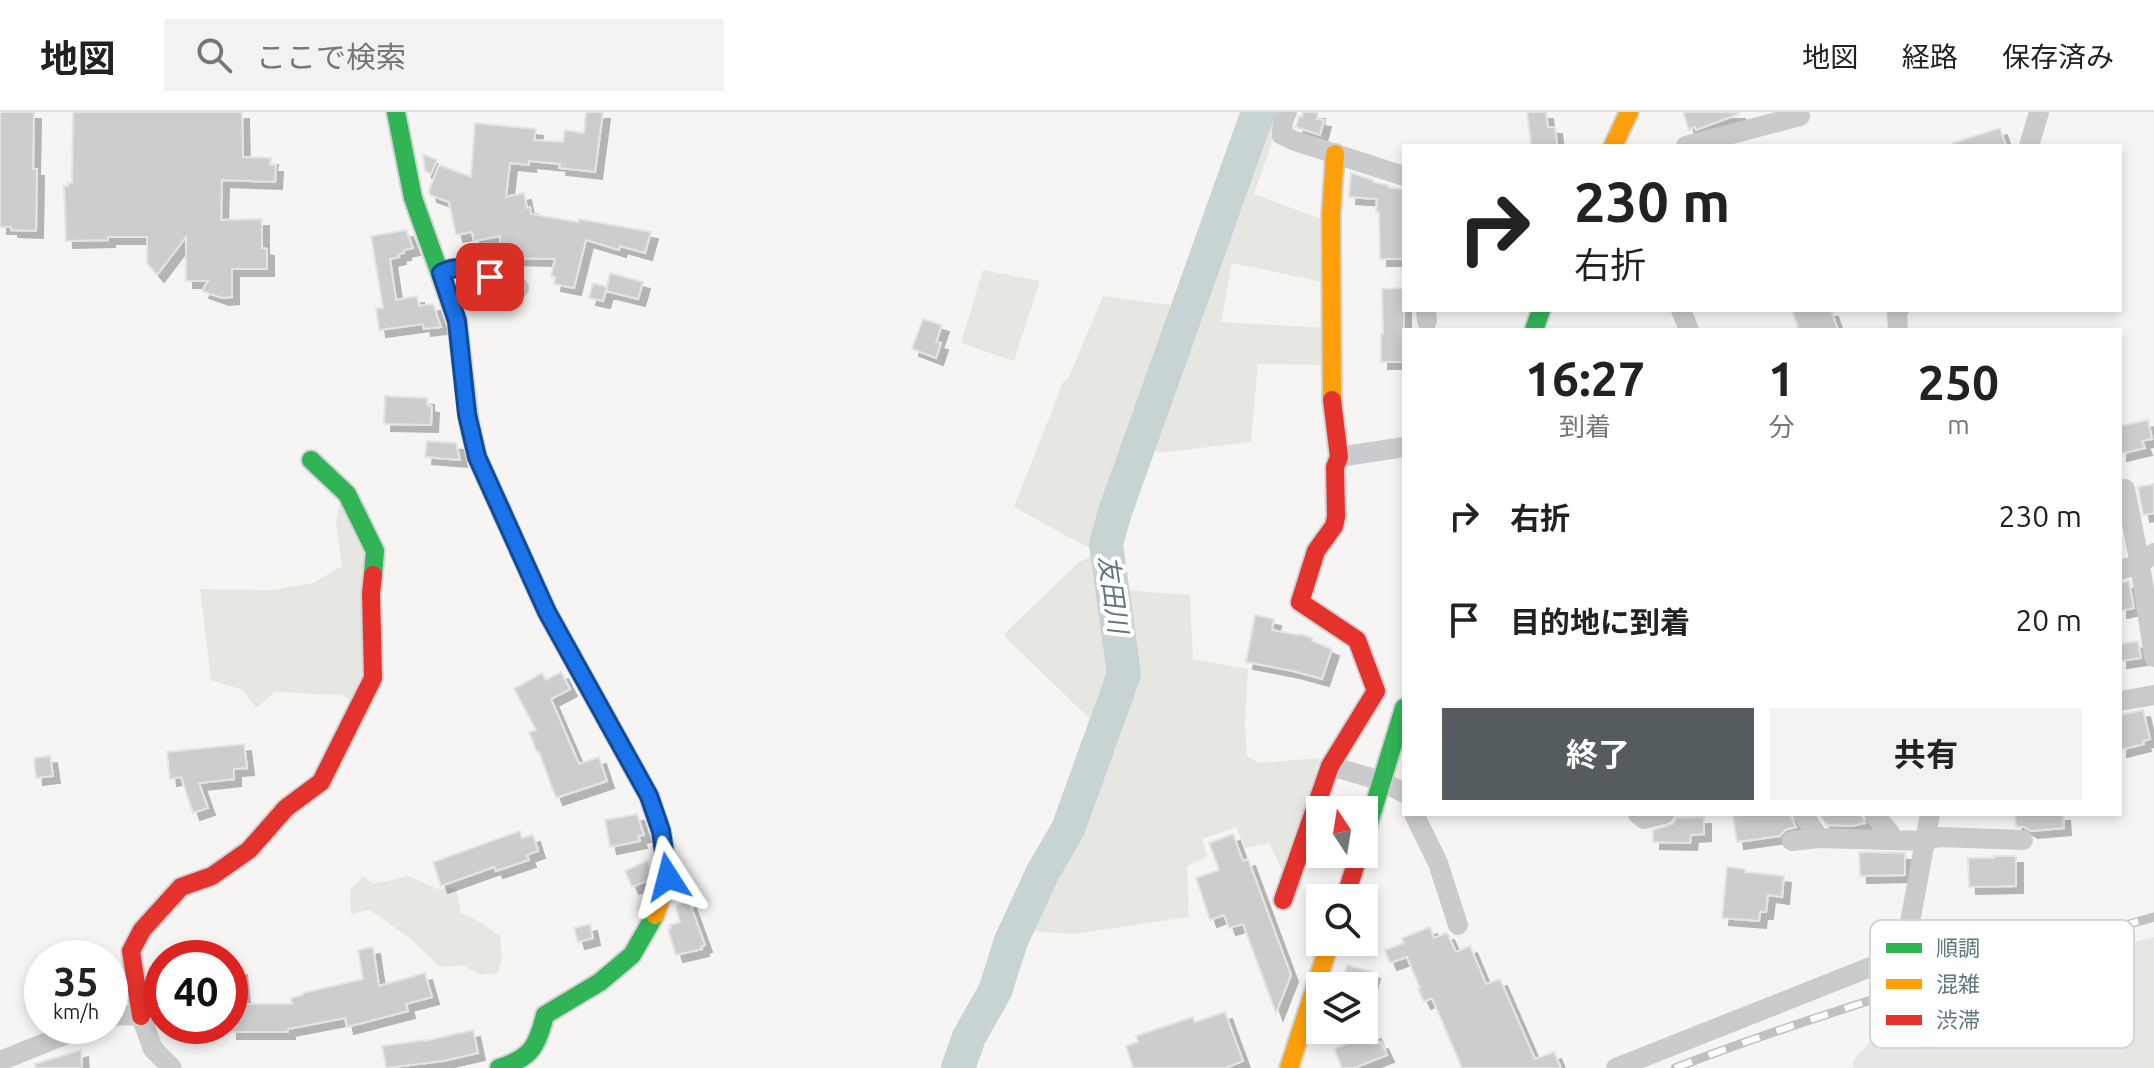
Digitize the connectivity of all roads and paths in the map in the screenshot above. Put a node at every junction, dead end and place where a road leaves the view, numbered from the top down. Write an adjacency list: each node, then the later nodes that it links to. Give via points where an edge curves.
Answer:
1 (396, 112): 11 (street, via 413,198)
2 (1287, 112): 9 (street, via 1282,135)
3 (1629, 112): 6 (street)
4 (2039, 112): 8 (street)
5 (1800, 116): 7 (street)
6 (1614, 144)
7 (1694, 144)
8 (2030, 144)
9 (1335, 154): 10 (street); 14 (street, via 1331,388)
10 (1402, 175)
11 (441, 273): 12 (street, via 461,267); 46 (street, via 457,321 477,457 547,612 649,796 668,877 655,917 632,955 600,982 545,1015 538,1045 519,1062)
12 (519, 288)
13 (1402, 447): 14 (street)
14 (1339, 457): 23 (street, via 1334,526 1316,551 1300,602 1357,640 1376,691)
15 (311, 460): 42 (street, via 347,494 375,551 373,678 321,782 286,808 249,850 212,876 181,887 142,930 131,951)
16 (2125, 489): 17 (street)
17 (2147, 559): 18 (street); 19 (street)
18 (2122, 569)
19 (2154, 657)
20 (2154, 695): 21 (street)
21 (2122, 701)
22 (1402, 715): 24 (street)
23 (1330, 766): 24 (street); 36 (street)
24 (1382, 781): 25 (street); 26 (street)
25 (1402, 792)
26 (1377, 796)
27 (1415, 816): 38 (street, via 1438,863)
28 (1804, 816): 31 (street)
29 (1876, 816): 32 (street, via 1890,833)
30 (1930, 816): 35 (street)
31 (1819, 838): 32 (street); 34 (street)
32 (1889, 840): 35 (street)
33 (2023, 840): 35 (street)
34 (1792, 841)
35 (1925, 841): 37 (street)
36 (1283, 900)
37 (1910, 920)
38 (1458, 925)
39 (1325, 956): 47 (street)
40 (1870, 967): 48 (street)
41 (128, 1015): 42 (street)
42 (141, 1016): 45 (street, via 153,1049)
43 (42, 1044): 44 (street)
44 (0, 1061)
45 (172, 1068)
46 (499, 1068)
47 (1289, 1068)
48 (1616, 1068)

